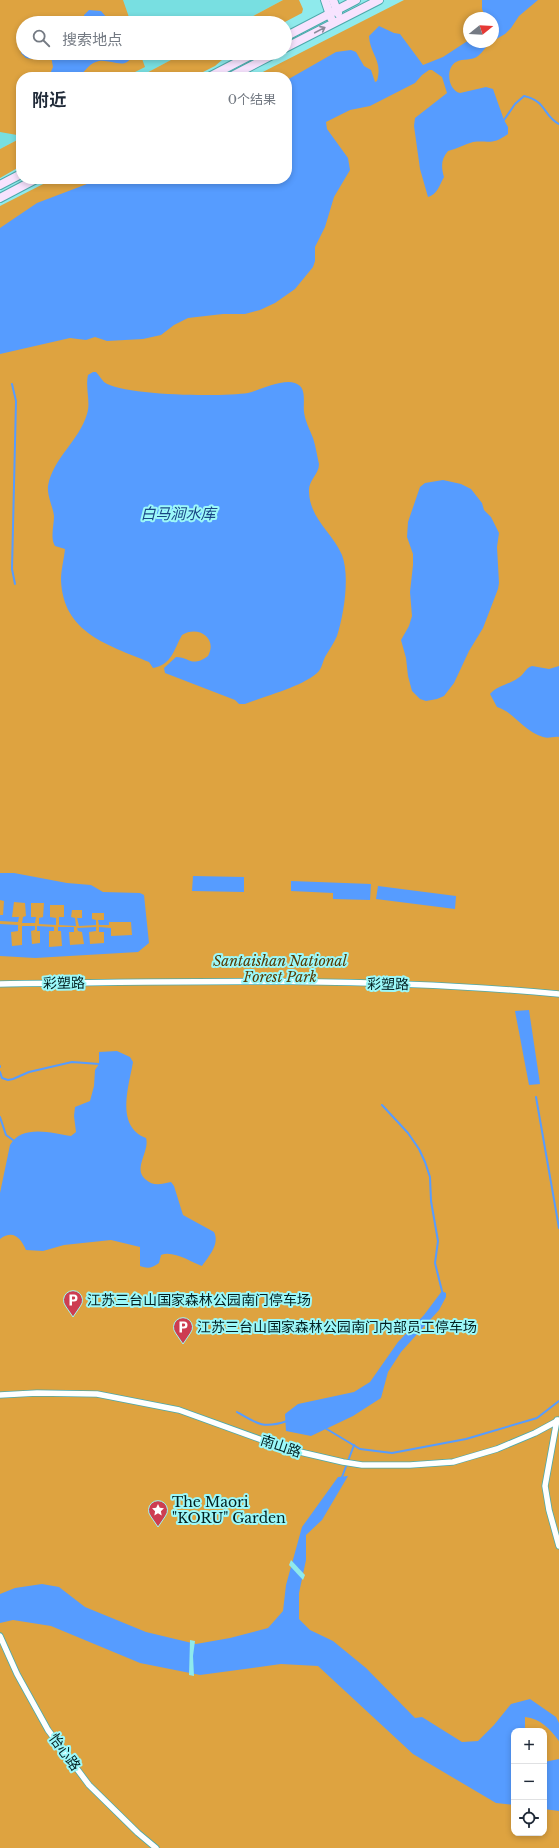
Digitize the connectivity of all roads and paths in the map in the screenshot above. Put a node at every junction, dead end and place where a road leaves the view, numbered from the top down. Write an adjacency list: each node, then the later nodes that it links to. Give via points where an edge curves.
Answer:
1 (325, 0): 5 (main road)
2 (333, 0): 5 (main road)
3 (356, 0): 5 (main road)
4 (380, 0): 6 (main road)
5 (333, 12): 6 (main road); 7 (main road)
6 (337, 21): 8 (main road, one-way to 6)
7 (292, 33)
8 (292, 44)
9 (242, 60): 11 (main road)
10 (263, 60): 12 (main road)
11 (219, 72)
12 (240, 72)
13 (16, 177): 15 (main road)
14 (27, 184): 16 (main road)
15 (0, 185)
16 (0, 198)
17 (0, 984): 18 (street, 彩塑路, via 403,984 513,989)
18 (559, 994)
19 (0, 1395): 20 (street, 南山路, via 97,1394 179,1410 287,1449 362,1464 410,1465 453,1462 497,1449 536,1433)
20 (558, 1420): 21 (street, via 545,1486)
21 (559, 1546)
22 (0, 1636): 23 (street, 怡心路, via 17,1674 48,1730 89,1785)
23 (156, 1848)

